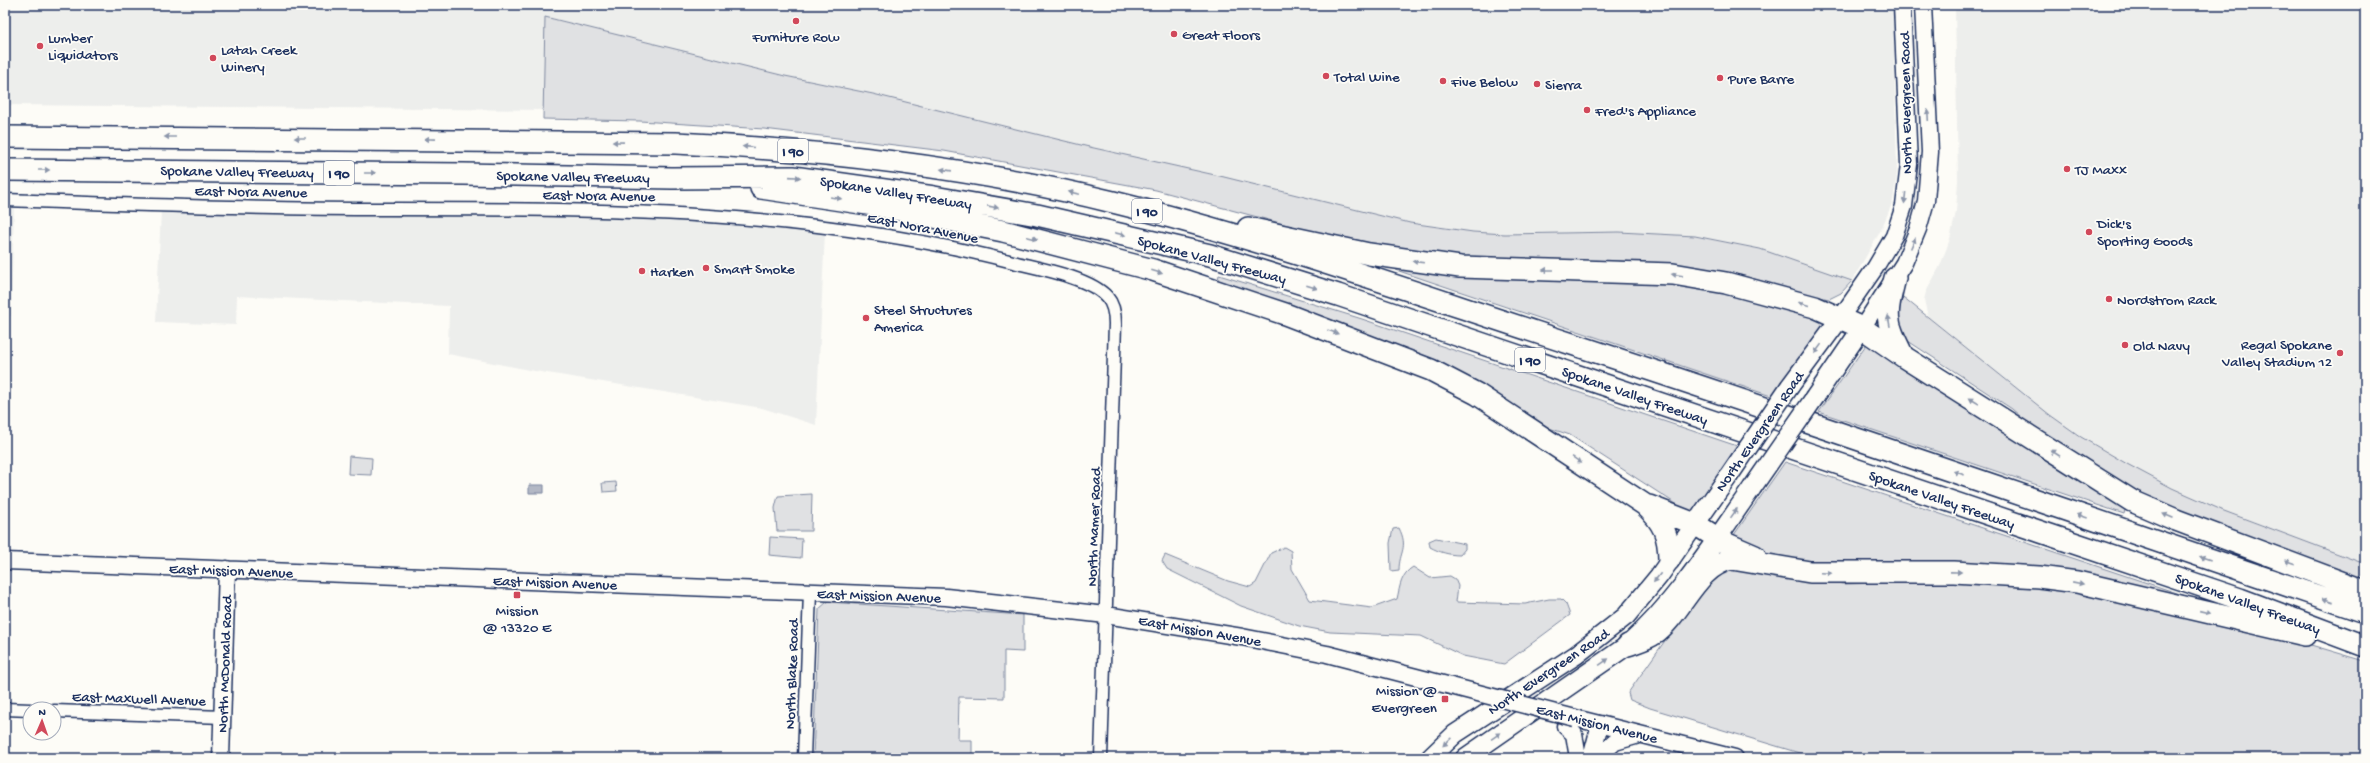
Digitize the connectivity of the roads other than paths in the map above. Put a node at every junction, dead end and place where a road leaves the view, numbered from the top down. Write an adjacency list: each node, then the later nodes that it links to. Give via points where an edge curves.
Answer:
1 (1902, 5): 10 (street, North Evergreen Road, one-way to 10, via 1909,164 1904,206 1894,236)
2 (1923, 5): 8 (street, North Evergreen Road, one-way to 2, via 1918,229 1928,184 1930,152)
3 (5, 136): 7 (highway, Spokane Valley Freeway / I 90, one-way to 3, via 1084,196 973,174 869,158 740,146 543,140)
4 (5, 170): 5 (highway, Spokane Valley Freeway / I 90, one-way to 5)
5 (672, 178): 13 (highway, one-way to 13, via 773,189 942,218 1074,248 1237,297 1341,334 1438,374 1477,394); 25 (highway, Spokane Valley Freeway / I 90, one-way to 25, via 793,176 848,183 1037,215 1210,255 1338,295 2240,599)
6 (5, 200): 9 (street, East Nora Avenue, via 606,211 740,217 885,236 977,253 1087,284)
7 (1181, 220): 10 (highway, one-way to 7, via 1792,300 1673,274 1618,270 1485,269 1422,263 1369,254 1259,229); 22 (highway, Spokane Valley Freeway / I 90, one-way to 7, via 1834,429 1323,263)
8 (1895, 278): 11 (street, North Evergreen Road); 12 (highway, one-way to 8, via 1888,322 1888,308)
9 (1108, 298): 23 (street, North Mamer Road, via 1114,312 1115,374)
10 (1841, 317): 11 (highway); 14 (main road, North Evergreen Road, one-way to 14, bridge)
11 (1862, 328): 12 (highway); 15 (main road, North Evergreen Road, one-way to 11, bridge)
12 (1904, 357): 20 (highway, one-way to 12, via 2176,520 2132,500)
13 (1645, 505): 14 (highway); 16 (highway, via 1657,516 1665,529)
14 (1695, 524): 15 (highway); 16 (main road, North Evergreen Road)
15 (1717, 538): 18 (highway, via 1736,549); 24 (main road, North Evergreen Road, via 1690,577)
16 (1669, 560): 38 (main road, North Evergreen Road, one-way to 38, via 1626,616 1602,637 1524,691 1455,734)
17 (5, 561): 19 (street, East Mission Avenue)
18 (1787, 568): 24 (highway, via 1744,560 1722,561 1708,570 1671,619 1653,635); 26 (highway, one-way to 26, via 1842,574 1954,572 2077,582 2242,620)
19 (228, 569): 21 (street, East Mission Avenue); 30 (street, North McDonald Road)
20 (2365, 591)
21 (810, 592): 23 (street, East Mission Avenue, via 946,597); 36 (street, North Blake Road)
22 (2365, 612)
23 (1106, 615): 31 (street, East Mission Avenue, bridge, via 1204,630 1327,654 1521,704); 37 (street, North Mamer Road)
24 (1628, 645): 39 (main road, North Evergreen Road, one-way to 24)
25 (2365, 646)
26 (2365, 652)
27 (5, 709): 28 (street)
28 (22, 710)
29 (62, 711): 30 (street, East Maxwell Avenue)
30 (223, 717): 35 (street, North McDonald Road)
31 (1570, 722): 32 (street, East Mission Avenue); 40 (street)
32 (1600, 724): 33 (street, East Mission Avenue); 41 (street)
33 (1641, 734): 34 (street, East Mission Avenue); 42 (street, via 1615,742)
34 (1696, 753): 43 (street, East Mission Avenue)
35 (221, 758)
36 (804, 758)
37 (1101, 758)
38 (1430, 758)
39 (1464, 758)
40 (1578, 758)
41 (1591, 758)
42 (1597, 758)
43 (1735, 758)

